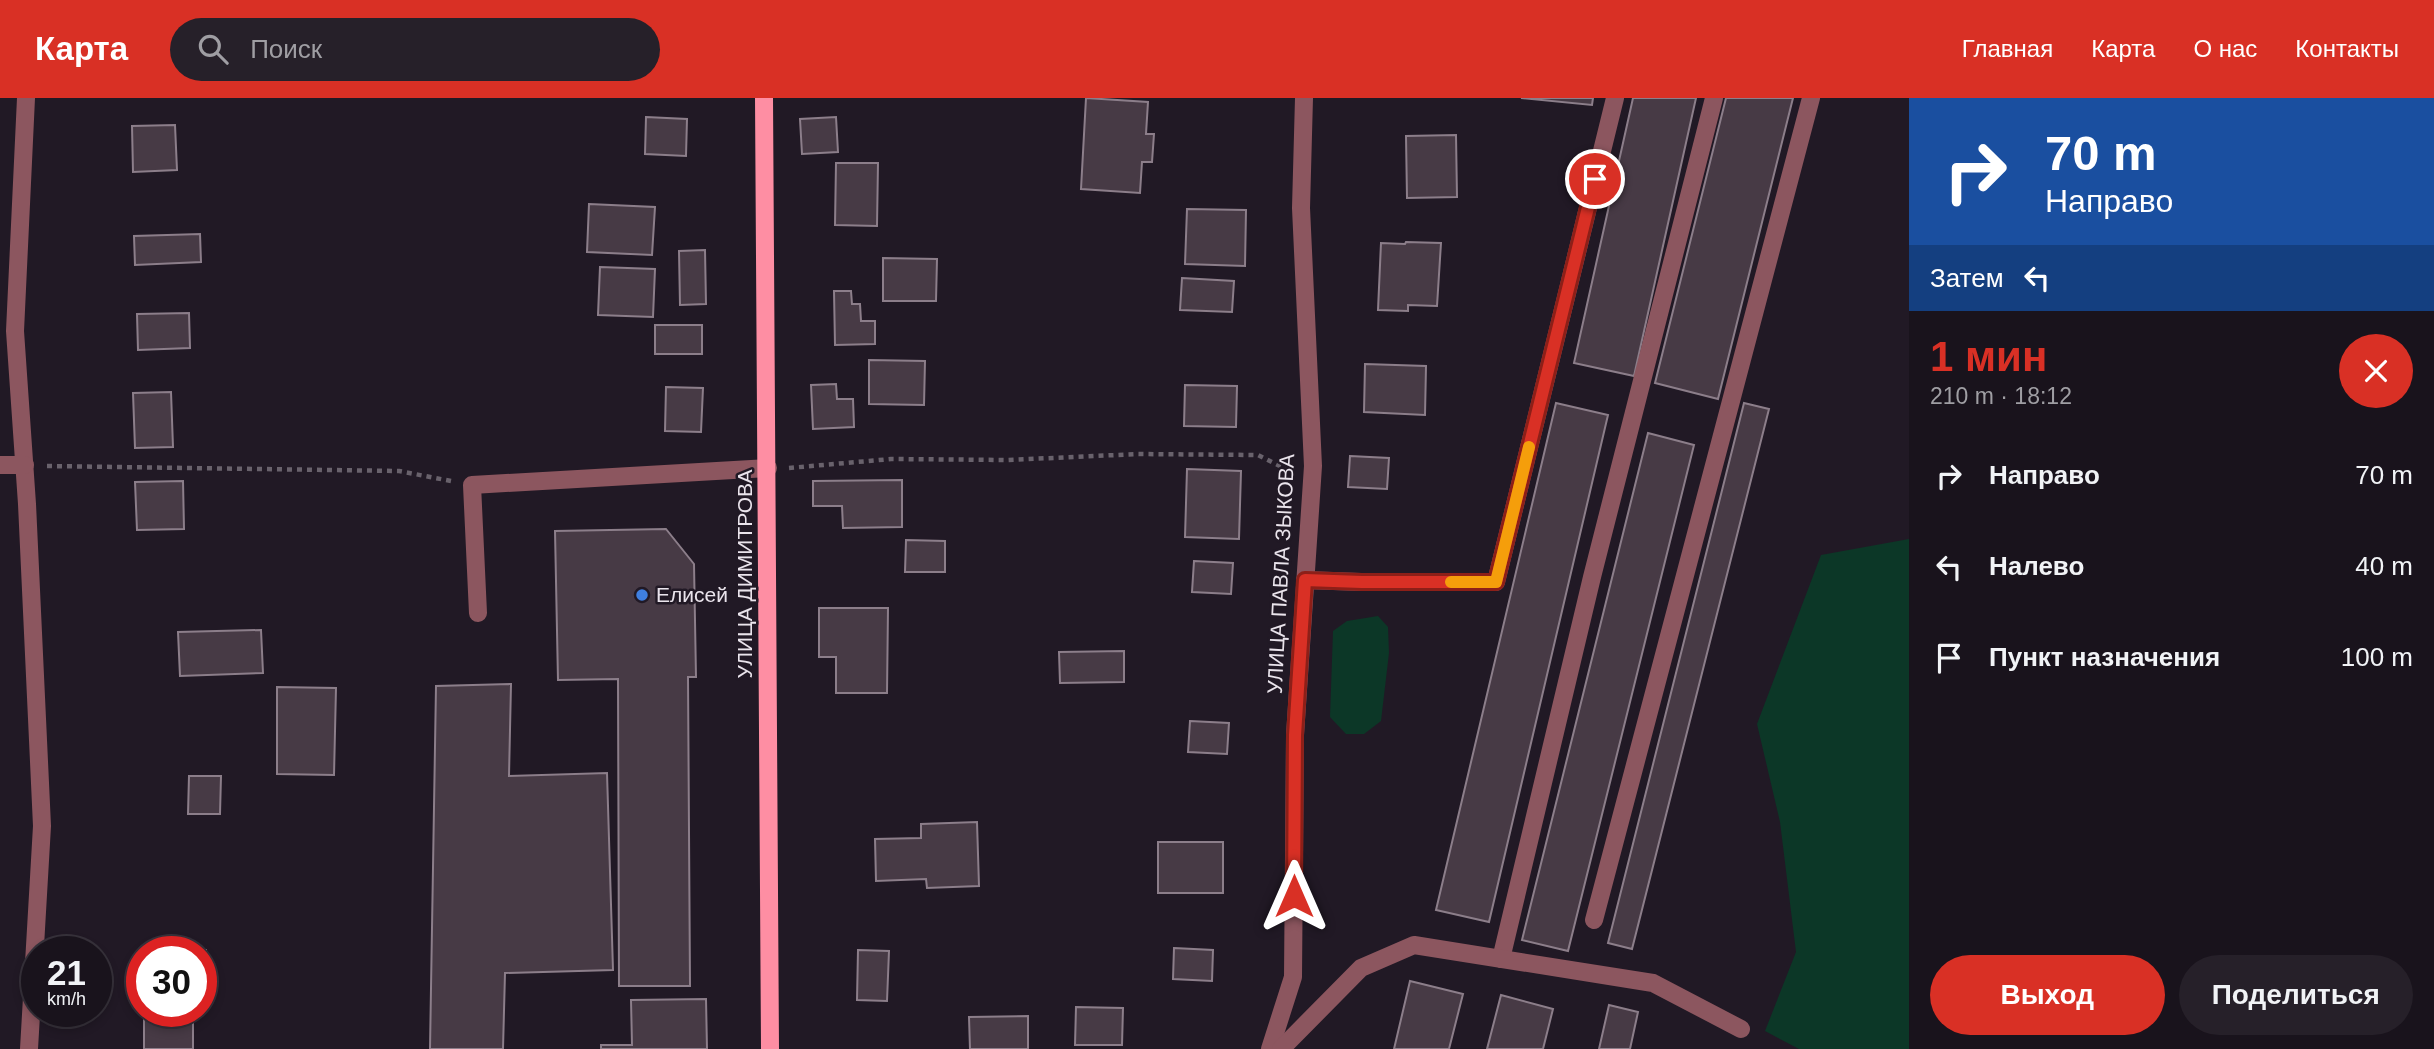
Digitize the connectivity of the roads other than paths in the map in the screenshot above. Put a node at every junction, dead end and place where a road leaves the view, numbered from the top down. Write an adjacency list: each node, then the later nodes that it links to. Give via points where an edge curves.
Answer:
1 (26, 98): 7 (street, via 15,331)
2 (764, 98): 9 (main road, УЛИЦА ДИМИТРОВА)
3 (1304, 98): 10 (street, УЛИЦА ПАВЛА ЗЫКОВА, via 1301,208 1312,466)
4 (1615, 98): 10 (street, via 1496,582)
5 (1714, 98): 13 (street)
6 (1811, 98): 12 (street)
7 (25, 465): 8 (street); 15 (street, via 42,826)
8 (0, 466)
9 (768, 468): 11 (street, via 472,485); 16 (main road, УЛИЦА ДИМИТРОВА)
10 (1305, 580): 17 (street, УЛИЦА ПАВЛА ЗЫКОВА, via 1295,735 1293,977)
11 (478, 613)
12 (1594, 920)
13 (1501, 959): 14 (street, via 1653,983); 18 (street, via 1414,945 1361,968)
14 (1741, 1029)
15 (29, 1049)
16 (770, 1049)
17 (1270, 1049)
18 (1281, 1049)

